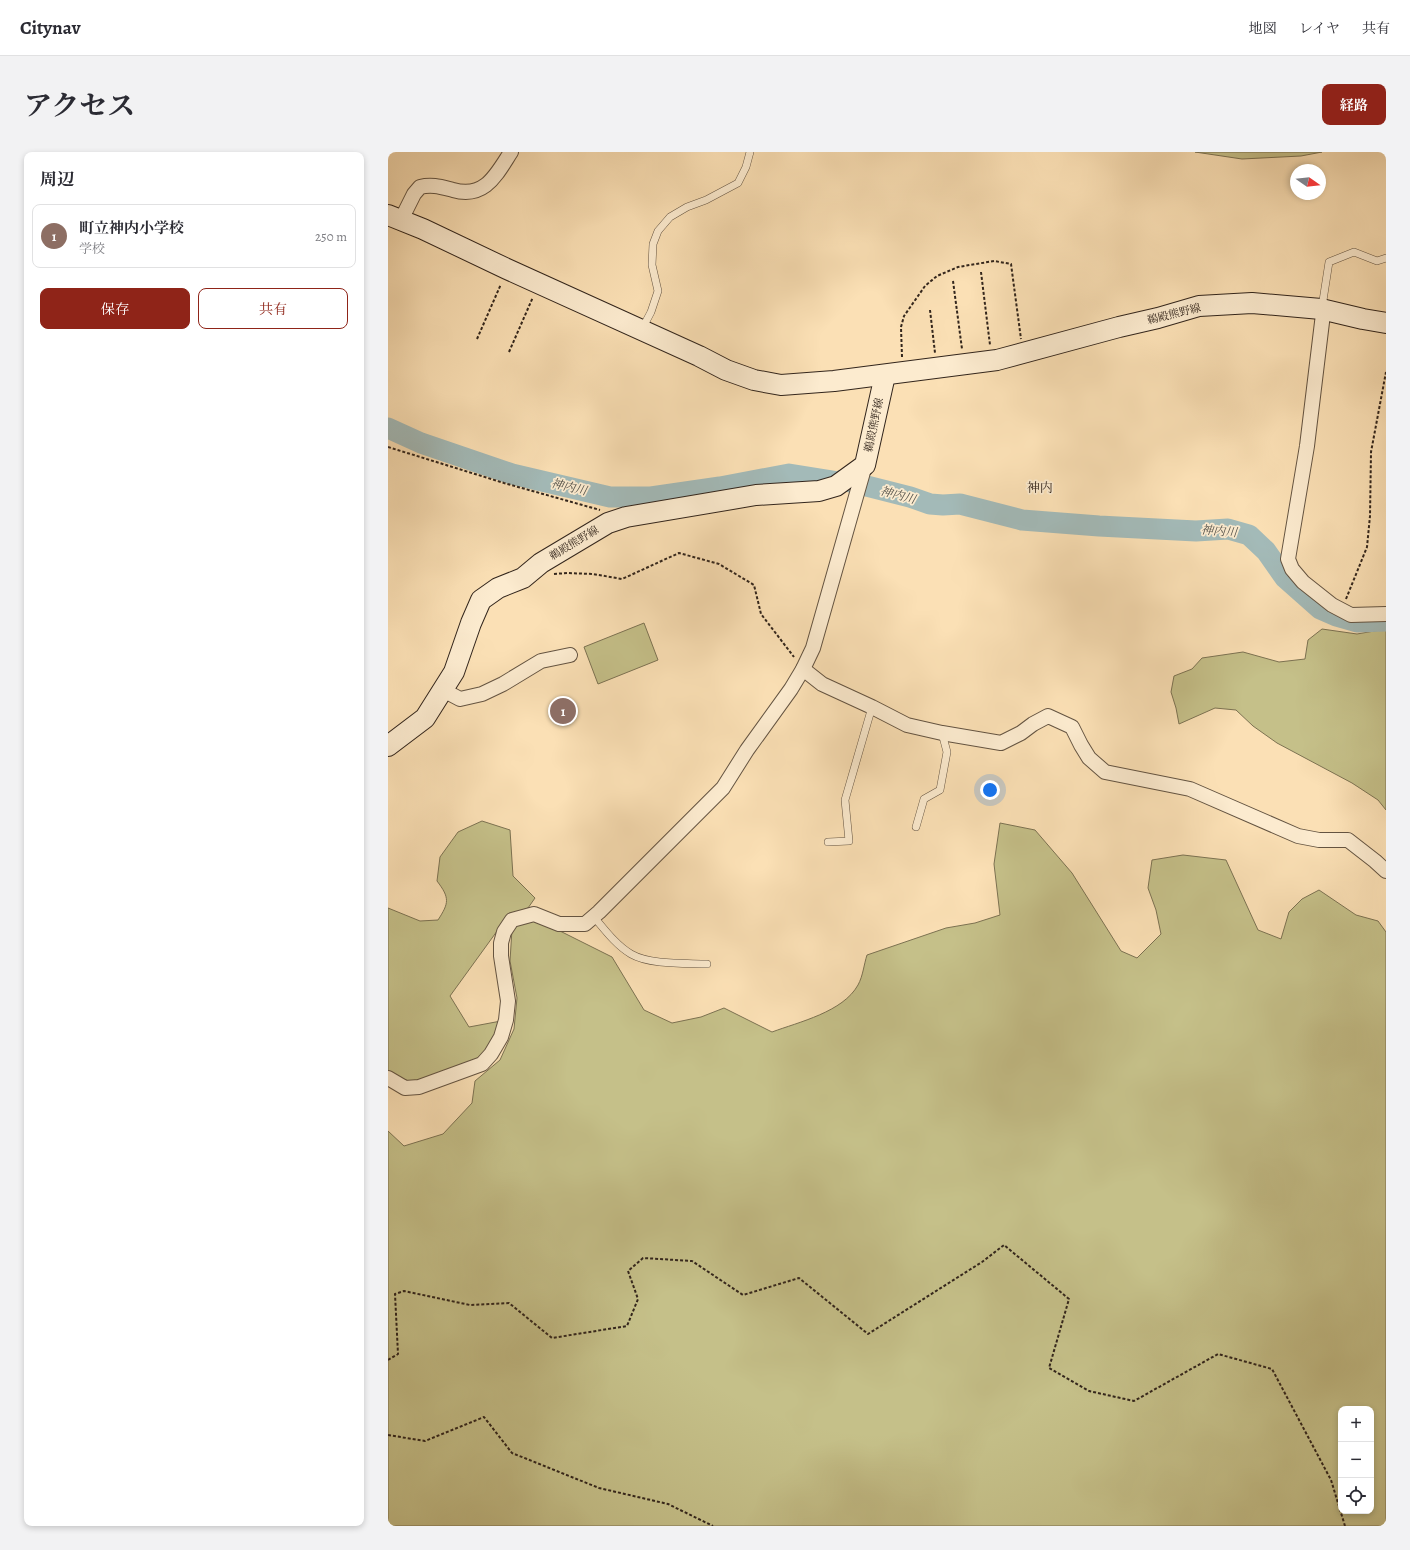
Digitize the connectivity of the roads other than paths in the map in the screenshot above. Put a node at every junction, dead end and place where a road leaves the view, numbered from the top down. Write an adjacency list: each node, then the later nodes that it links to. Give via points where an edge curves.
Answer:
1 (511, 152): 3 (street, via 489,184 474,192 460,192 438,186 420,187)
2 (750, 152): 7 (lane, via 738,183 670,217 658,231 653,244 652,265 658,292)
3 (395, 218): 7 (main road)
4 (1384, 260): 5 (lane, via 1377,261 1354,252 1329,262)
5 (1321, 310): 6 (main road, 鵜殿熊野線); 8 (main road, 鵜殿熊野線, via 1252,303 1199,306 992,360); 10 (street, via 1323,314 1316,380 1288,558 1292,569 1302,582 1332,605 1351,615)
6 (1386, 323)
7 (641, 330): 8 (main road, via 726,370 754,380 781,385)
8 (894, 374): 9 (main road, 鵜殿熊野線)
9 (865, 464): 12 (street, via 813,648); 13 (main road, 鵜殿熊野線, via 836,486 819,491 756,495 670,508 608,523 523,578 498,588 481,600 454,672)
10 (1386, 614)
11 (570, 655): 13 (street, via 541,661 482,694 460,699)
12 (803, 669): 14 (street, via 822,684); 20 (street, via 723,788)
13 (443, 690): 16 (main road, 鵜殿熊野線, via 425,718)
14 (872, 707): 15 (street, via 907,725); 18 (lane, via 845,800 849,841)
15 (942, 733): 17 (lane, via 947,752 940,790 924,799); 19 (street, via 1001,743 1021,734 1048,716 1072,727 1089,758 1105,772 1190,789 1298,836 1319,840 1348,840)
16 (388, 746)
17 (916, 827)
18 (828, 842)
19 (1386, 871)
20 (594, 917): 21 (lane, via 616,942 632,954 655,961); 22 (street, via 585,924 560,924 534,914 512,920 504,932 501,943 508,1002 506,1020 491,1054 482,1064 419,1087 405,1088)
21 (707, 964)
22 (388, 1078)

